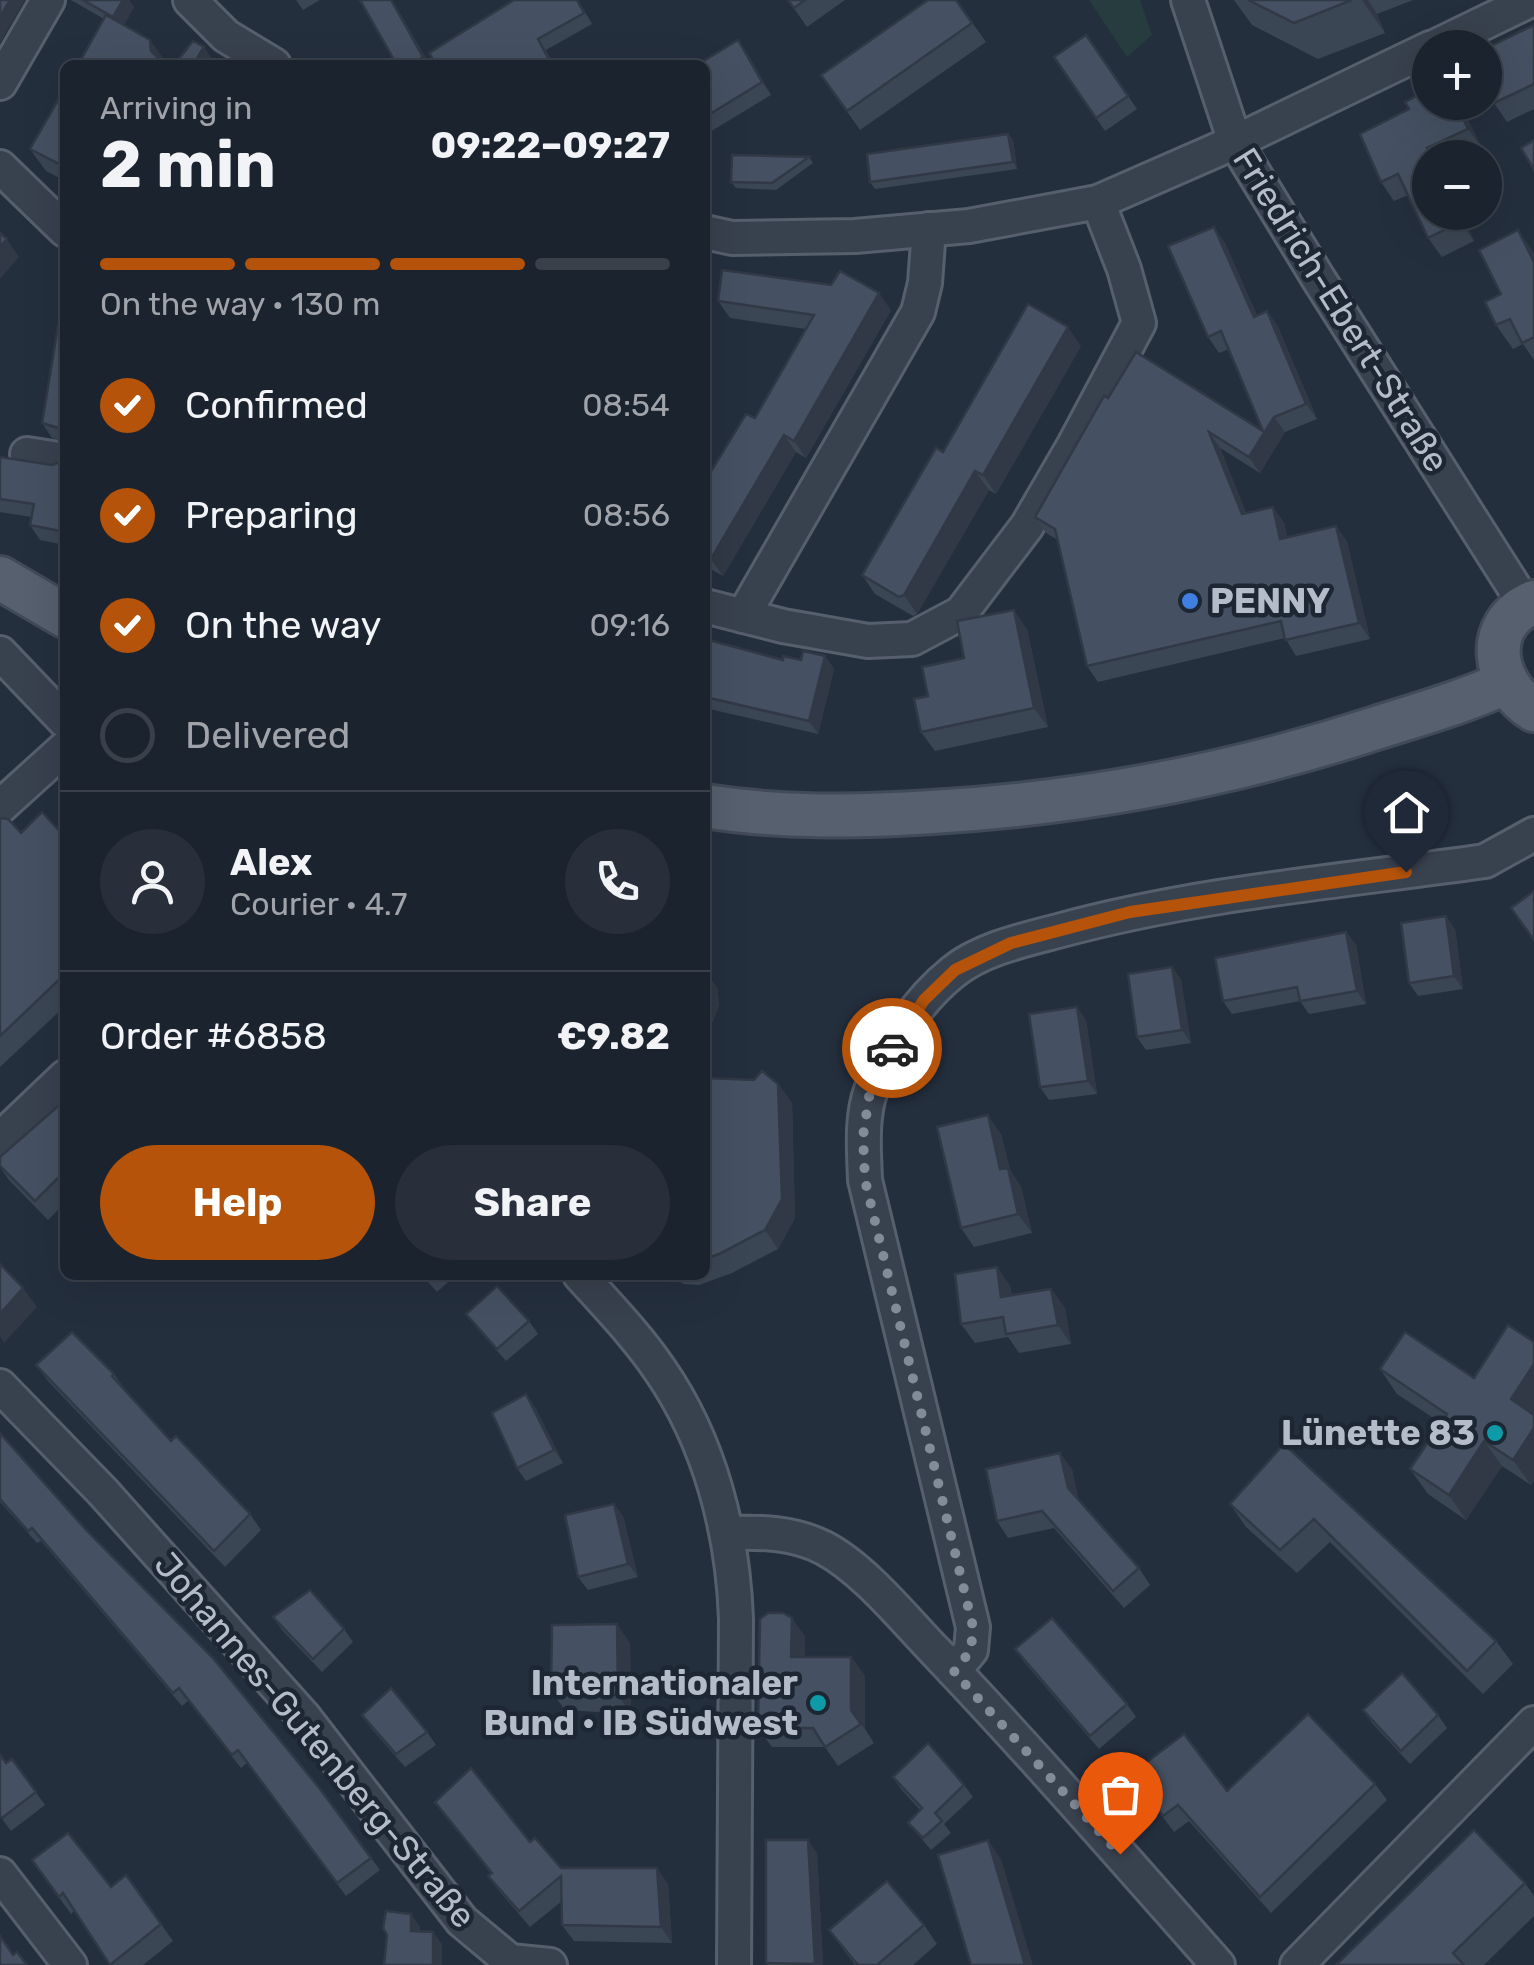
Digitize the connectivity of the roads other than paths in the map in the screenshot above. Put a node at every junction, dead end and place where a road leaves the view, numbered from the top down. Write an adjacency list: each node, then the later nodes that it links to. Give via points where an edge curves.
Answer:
1 (48, 0): 9 (street)
2 (1188, 0): 10 (street, Friedrich-Ebert-Straße)
3 (1531, 0): 5 (street)
4 (200, 10): 6 (street); 8 (street)
5 (1468, 30)
6 (193, 50)
7 (1412, 57): 10 (street)
8 (266, 60)
9 (0, 84)
10 (1235, 142): 12 (street); 19 (street, Friedrich-Ebert-Straße)
11 (0, 168): 13 (street)
12 (1098, 202): 14 (street); 22 (street, via 1139,323 1026,526 961,613 912,639 868,641)
13 (60, 225)
14 (930, 229): 15 (street, via 855,236); 22 (street, via 918,312)
15 (710, 233)
16 (27, 454): 17 (street)
17 (60, 459)
18 (0, 578): 21 (main road)
19 (1530, 604): 24 (main road, via 1513,617 1498,649 1499,666)
20 (710, 607): 22 (street)
21 (60, 613)
22 (743, 616)
23 (0, 653): 25 (street)
24 (1520, 697): 27 (main road, via 1475,696 1305,751 1166,784 1040,804 878,815)
25 (60, 715)
26 (60, 753): 28 (street)
27 (710, 806)
28 (0, 807)
29 (1534, 834): 35 (street, via 1486,861 1130,912 1028,938 955,970 924,1000 870,1091 863,1136 865,1180 973,1627 971,1650)
30 (60, 1082): 31 (street)
31 (0, 1139)
32 (584, 1280): 34 (street, via 661,1370 691,1422)
33 (0, 1386): 38 (street, Johannes-Gutenberg-Straße, via 304,1717 462,1921)
34 (727, 1534): 35 (street, via 772,1531 824,1548 888,1602); 41 (street, via 736,1619)
35 (954, 1672): 42 (street)
36 (1534, 1723): 43 (street)
37 (0, 1874): 39 (street)
38 (508, 1963): 40 (street)
39 (70, 1965)
40 (550, 1965)
41 (734, 1965)
42 (1218, 1965)
43 (1297, 1965)

